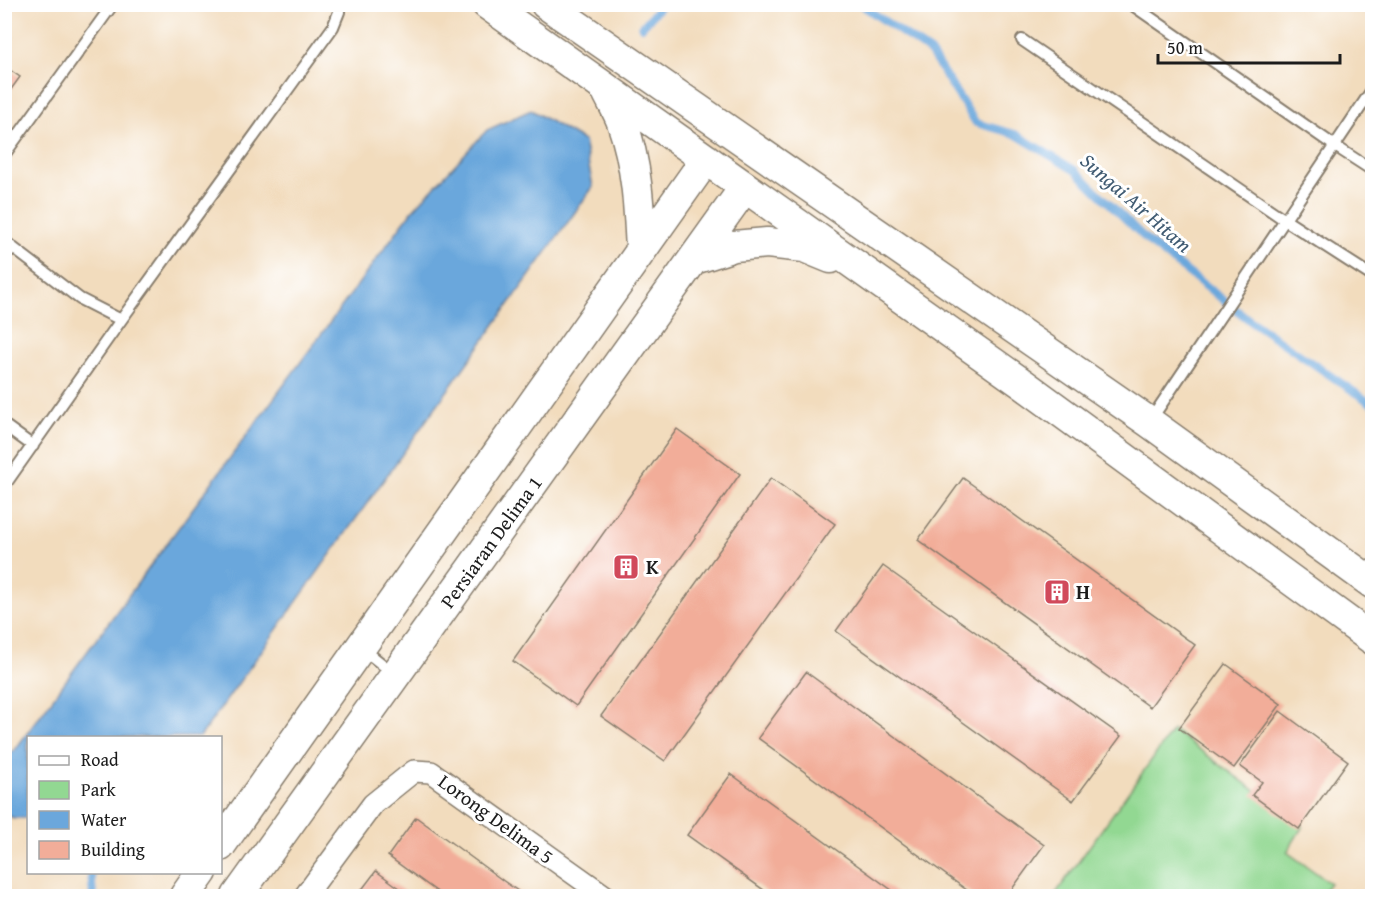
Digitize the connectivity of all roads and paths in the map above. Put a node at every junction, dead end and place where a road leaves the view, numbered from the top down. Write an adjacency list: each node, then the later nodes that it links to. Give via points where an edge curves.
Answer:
1 (113, 4): 10 (lane)
2 (339, 4): 20 (lane, via 333,27)
3 (487, 4): 7 (street)
4 (546, 4): 21 (street)
5 (1131, 4): 9 (lane)
6 (1022, 40): 14 (lane)
7 (606, 88): 11 (street); 16 (street, via 622,121 634,166)
8 (1372, 90): 9 (lane)
9 (1335, 146): 12 (lane); 14 (lane)
10 (4, 155)
11 (706, 159): 13 (street); 16 (street)
12 (1372, 170)
13 (745, 187): 17 (street, Persiaran Delima 1); 18 (street)
14 (1285, 219): 19 (lane); 21 (lane)
15 (4, 241): 20 (lane, via 80,299)
16 (641, 251): 27 (street)
17 (694, 259): 18 (street, via 734,246 767,243 804,247); 28 (street, Persiaran Delima 1)
18 (863, 270): 26 (street)
19 (1372, 276)
20 (121, 320): 23 (lane)
21 (1149, 422): 25 (street)
22 (4, 425): 23 (lane)
23 (33, 446): 24 (lane)
24 (4, 486)
25 (1372, 583)
26 (1372, 639)
27 (361, 647): 28 (lane); 29 (street)
28 (395, 676): 32 (street, Persiaran Delima 1)
29 (222, 843)
30 (201, 874): 31 (street)
31 (185, 897)
32 (237, 897)
33 (305, 897): 34 (street, Lorong Delima 5, via 373,804 414,771 431,772)
34 (605, 897)

